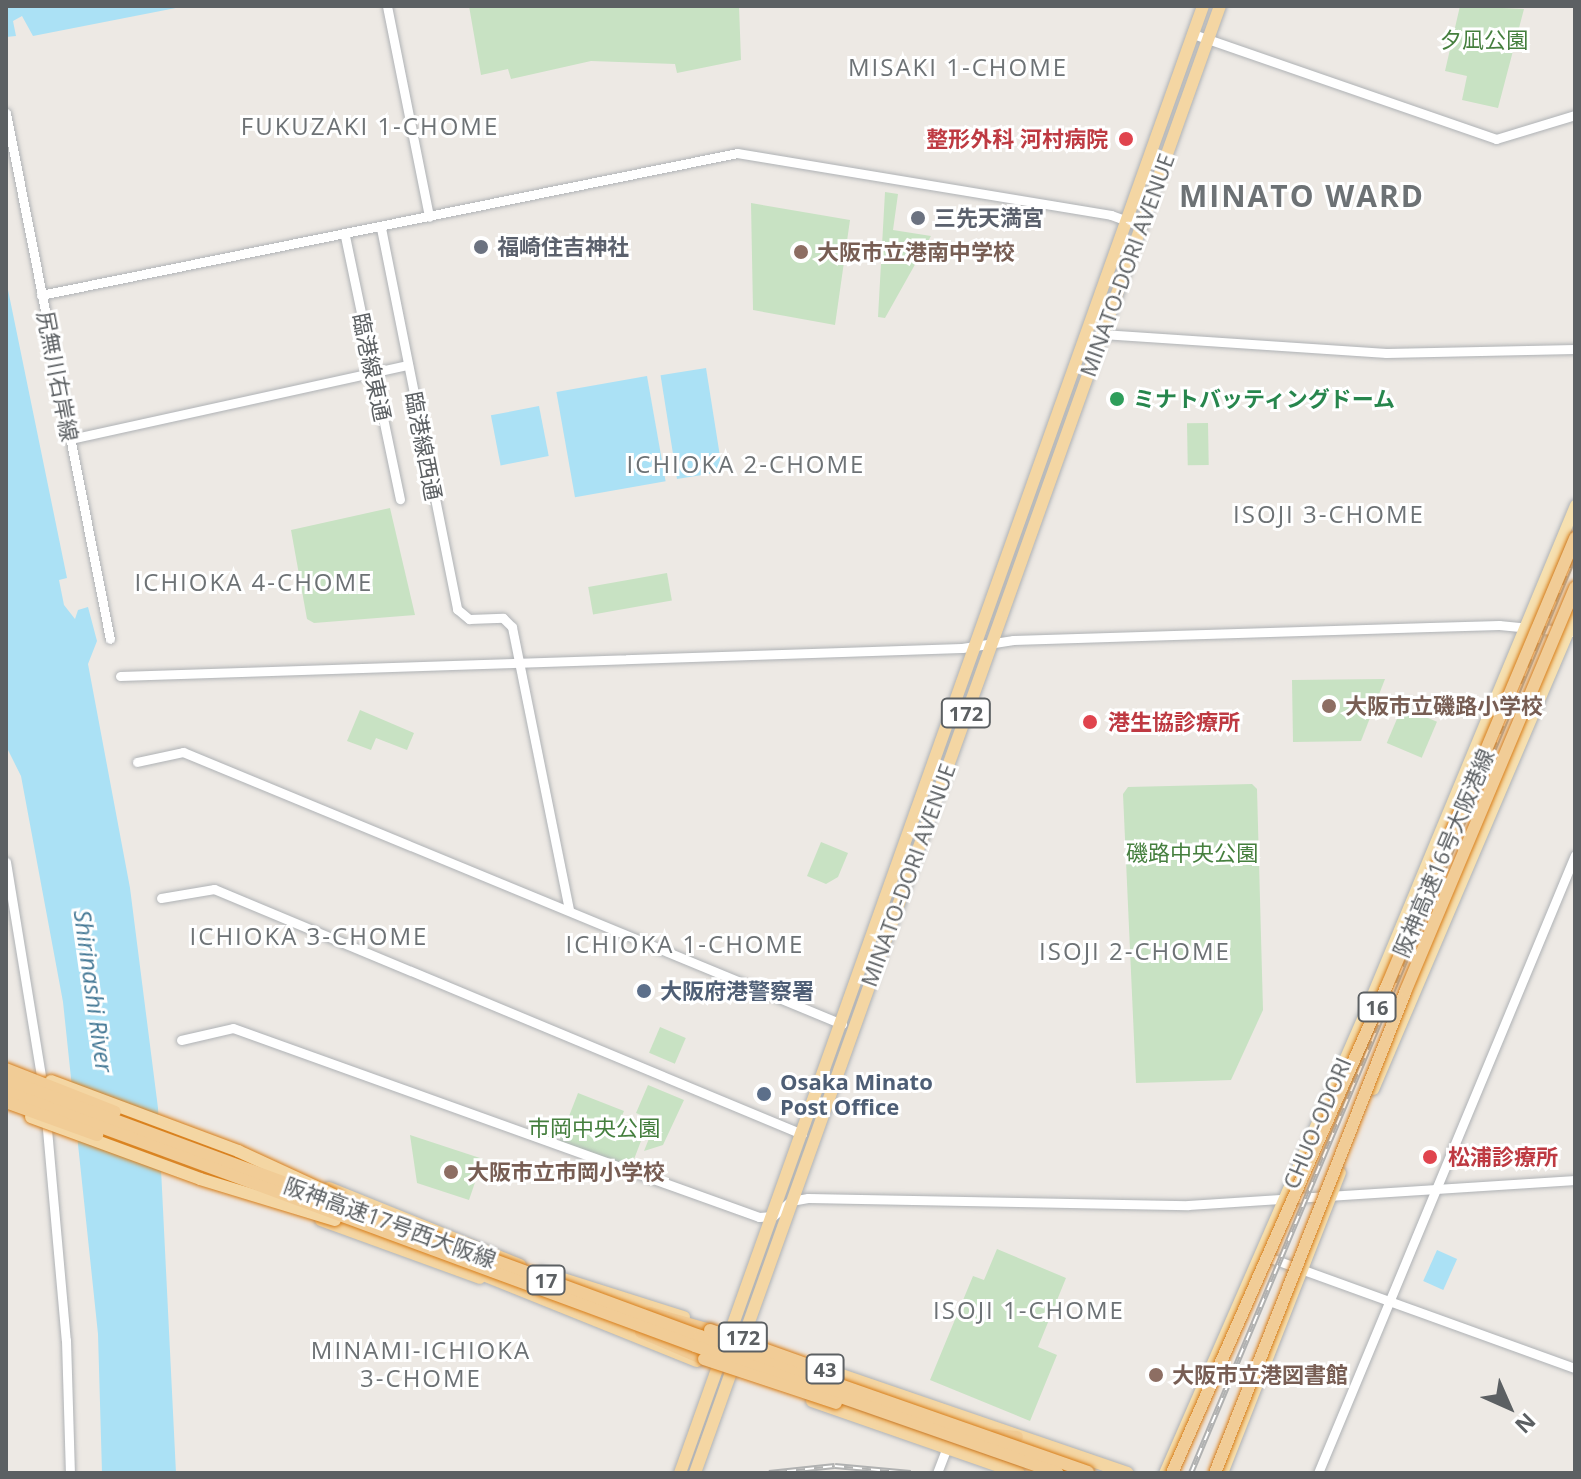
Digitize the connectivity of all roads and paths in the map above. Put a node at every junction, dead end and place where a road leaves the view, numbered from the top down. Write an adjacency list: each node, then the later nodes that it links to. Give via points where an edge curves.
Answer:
1 (387, 6): 8 (street)
2 (1203, 6): 4 (highway, MINATO-DORI AVENUE / 172)
3 (1220, 6): 5 (highway, MINATO-DORI AVENUE / 172)
4 (1193, 34): 5 (street); 9 (highway, MINATO-DORI AVENUE / 172)
5 (1208, 39): 7 (street, via 1496,139); 10 (highway, MINATO-DORI AVENUE / 172)
6 (6, 113): 13 (street, 尻無川右岸線)
7 (1575, 115)
8 (429, 217): 9 (street, via 737,153); 11 (street)
9 (1126, 221): 10 (street); 15 (highway, MINATO-DORI AVENUE / 172)
10 (1141, 226): 14 (highway, MINATO-DORI AVENUE / 172)
11 (381, 228): 12 (street); 17 (street, 臨港線西通)
12 (345, 236): 13 (street); 18 (street, 臨港線東通)
13 (41, 295): 19 (street, 尻無川右岸線)
14 (1102, 334): 15 (street); 16 (street, via 1386,353); 28 (highway, MINATO-DORI AVENUE / 172)
15 (1086, 338): 29 (highway, MINATO-DORI AVENUE / 172)
16 (1575, 349)
17 (408, 365): 18 (street); 30 (street, 臨港線西通, via 457,609 469,619 508,620)
18 (373, 372): 19 (street); 20 (street, 臨港線東通)
19 (71, 439): 27 (street, 尻無川右岸線)
20 (400, 499)
21 (1575, 505): 25 (main road, CHUO-ODORI)
22 (1575, 538): 76 (highway, 阪神高速16号大阪港線 / 16, bridge, via 1388,983)
23 (1575, 587): 77 (highway, 阪神高速16号大阪港線 / 16, bridge, via 1406,990)
24 (1575, 615): 26 (main road, CHUO-ODORI)
25 (1525, 627): 26 (street); 28 (street); 50 (main road, CHUO-ODORI)
26 (1571, 632): 49 (main road, CHUO-ODORI)
27 (110, 639)
28 (990, 645): 29 (street); 51 (highway, MINATO-DORI AVENUE / 172)
29 (975, 648): 30 (street); 37 (highway, MINATO-DORI AVENUE / 172)
30 (518, 661): 31 (street); 36 (street)
31 (120, 676)
32 (137, 762): 36 (street, via 183,752)
33 (1575, 855): 48 (street)
34 (6, 862): 67 (street, via 44,1093 66,1340)
35 (161, 898): 44 (street, via 214,889)
36 (569, 909): 37 (street)
37 (842, 1024): 44 (highway, MINATO-DORI AVENUE / 172)
38 (181, 1040): 52 (street, via 233,1028 759,1217)
39 (6, 1067): 45 (highway, bridge); 54 (highway, 43, bridge, via 238,1151 330,1194)
40 (6, 1080): 45 (highway, 阪神高速17号西大阪線 / 17, bridge)
41 (6, 1092): 45 (highway, 阪神高速17号西大阪線 / 17, bridge)
42 (6, 1104): 45 (highway, bridge); 56 (highway, 43, bridge, via 76,1135 324,1216)
43 (185, 1128): 54 (highway, 43)
44 (802, 1134): 52 (highway, MINATO-DORI AVENUE / 172)
45 (250, 1176): 58 (highway, 阪神高速17号西大阪線 / 17, bridge); 59 (highway, 阪神高速17号西大阪線 / 17, bridge)
46 (188, 1178): 56 (highway, 43)
47 (1575, 1180): 48 (street)
48 (1435, 1187): 49 (street); 57 (street)
49 (1333, 1193): 50 (street); 55 (main road, CHUO-ODORI)
50 (1285, 1199): 51 (street, via 1188,1205); 53 (main road, CHUO-ODORI)
51 (791, 1201): 52 (street); 60 (highway, MINATO-DORI AVENUE / 172)
52 (773, 1216): 60 (highway, MINATO-DORI AVENUE / 172)
53 (1261, 1254): 55 (street); 75 (main road, CHUO-ODORI)
54 (523, 1266): 60 (highway, 43)
55 (1302, 1271): 57 (street); 78 (main road, CHUO-ODORI)
56 (511, 1287): 61 (highway, 43)
57 (1388, 1303): 62 (street); 79 (street)
58 (612, 1304): 64 (highway, bridge, via 710,1330 995,1435); 74 (highway, 阪神高速17号西大阪線 / 17, bridge)
59 (592, 1309): 72 (highway, bridge, via 704,1359); 73 (highway, 阪神高速17号西大阪線 / 17, bridge)
60 (736, 1336): 61 (highway, MINATO-DORI AVENUE / 172); 63 (highway, MINATO-DORI AVENUE / 172); 64 (highway, 43)
61 (718, 1368): 63 (highway, 43); 68 (highway, MINATO-DORI AVENUE / 172)
62 (1575, 1368)
63 (731, 1373): 65 (highway, 43); 69 (highway, MINATO-DORI AVENUE / 172)
64 (1017, 1437): 66 (highway, 43)
65 (947, 1447): 70 (street); 71 (highway, 43)
66 (1124, 1472)
67 (70, 1473)
68 (680, 1473)
69 (695, 1473)
70 (937, 1473)
71 (1019, 1473)
72 (1044, 1473)
73 (1057, 1473)
74 (1091, 1473)
75 (1164, 1473)
76 (1172, 1473)
77 (1215, 1473)
78 (1222, 1473)
79 (1318, 1473)

